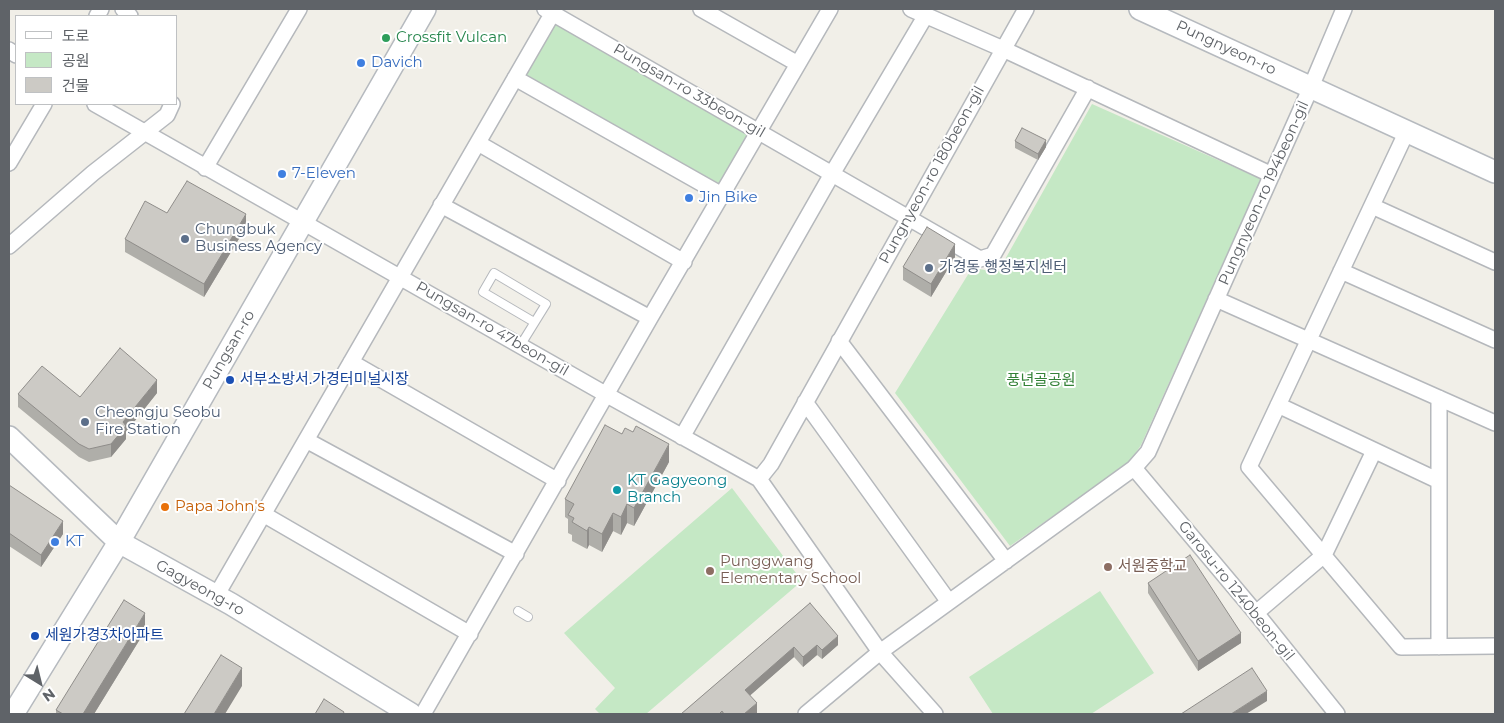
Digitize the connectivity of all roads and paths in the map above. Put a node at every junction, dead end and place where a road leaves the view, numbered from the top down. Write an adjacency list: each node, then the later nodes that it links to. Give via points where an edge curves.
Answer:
1 (299, 9): 24 (street)
2 (425, 9): 32 (street, Pungsan-ro)
3 (701, 9): 12 (street)
4 (830, 9): 12 (street)
5 (911, 9): 10 (street)
6 (1026, 9): 11 (street, Pungnyeon-ro 180beon-gil)
7 (1140, 9): 14 (street, Pungnyeon-ro)
8 (1344, 9): 14 (street, Pungnyeon-ro 194beon-gil)
9 (551, 10): 13 (street); 21 (street, Pungsan-ro 33beon-gil)
10 (926, 15): 11 (street); 26 (street)
11 (1003, 49): 15 (street); 31 (street, Pungnyeon-ro 180beon-gil)
12 (798, 64): 21 (street)
13 (515, 78): 22 (street); 28 (street)
14 (1311, 87): 19 (street, Pungnyeon-ro); 27 (street, Pungnyeon-ro 194beon-gil)
15 (1088, 88): 27 (street); 31 (street, Pungsan-ro 33beon-gil, via 993,255 980,259)
16 (43, 105): 23 (street)
17 (96, 105): 20 (street, Pungsan-ro 47beon-gil)
18 (172, 105): 20 (street, via 167,114)
19 (1407, 131): 25 (street, Pungnyeon-ro); 30 (street)
20 (144, 132): 24 (street, Pungsan-ro 47beon-gil); 33 (street)
21 (759, 132): 26 (street, Pungsan-ro 33beon-gil); 28 (street)
22 (478, 143): 29 (street); 34 (street)
23 (9, 163)
24 (205, 168): 32 (street, Pungsan-ro 47beon-gil)
25 (1495, 172)
26 (832, 174): 31 (street, Pungsan-ro 33beon-gil); 51 (street)
27 (1272, 175): 38 (street, Pungnyeon-ro 194beon-gil)
28 (722, 195): 34 (street)
29 (441, 205): 37 (street); 39 (street)
30 (1372, 206): 35 (street); 36 (street)
31 (908, 218): 43 (street, Pungnyeon-ro 180beon-gil)
32 (302, 222): 37 (street, Pungsan-ro 47beon-gil); 60 (street, Pungsan-ro)
33 (9, 246)
34 (684, 262): 39 (street)
35 (1495, 262)
36 (1341, 272): 41 (street); 42 (street)
37 (400, 278): 44 (street, Pungsan-ro 47beon-gil); 45 (street)
38 (1216, 299): 41 (street, Pungnyeon-ro 194beon-gil); 55 (street, Pungnyeon-ro 194beon-gil, via 1148,452)
39 (650, 318): 46 (street)
40 (534, 322): 40 (lane, via 483,292 494,273 546,304); 44 (lane)
41 (1309, 339): 47 (street, Pungnyeon-ro 194beon-gil); 49 (street)
42 (1495, 340)
43 (839, 341): 48 (street, Pungnyeon-ro 180beon-gil); 63 (street)
44 (520, 346): 46 (street, Pungsan-ro 47beon-gil)
45 (351, 362): 53 (street); 57 (street)
46 (607, 395): 51 (street, Pungsan-ro 47beon-gil); 57 (street)
47 (1439, 398): 50 (street, Pungnyeon-ro 194beon-gil); 58 (street)
48 (805, 402): 56 (street, Pungnyeon-ro 180beon-gil, via 771,464); 65 (street)
49 (1278, 405): 54 (street); 62 (street, via 1249,467)
50 (1495, 423)
51 (682, 437): 56 (street, Pungsan-ro 47beon-gil)
52 (9, 438): 60 (street, Gagyeong-ro)
53 (306, 440): 59 (street); 61 (street)
54 (1374, 451): 58 (street); 62 (street)
55 (1134, 468): 63 (street, Pungnyeon-ro 194beon-gil); 67 (street, Garosu-ro 1240beon-gil)
56 (759, 479): 72 (street, Pungsan-ro 47beon-gil)
57 (558, 481): 61 (street)
58 (1439, 481): 71 (street)
59 (263, 514): 64 (street); 69 (street)
60 (119, 542): 64 (street, Gagyeong-ro); 73 (street, Pungsan-ro)
61 (516, 554): 69 (street)
62 (1324, 555): 67 (street); 71 (street, via 1401,647)
63 (1006, 561): 65 (street, Pungnyeon-ro 194beon-gil)
64 (216, 596): 74 (street, Gagyeong-ro)
65 (949, 602): 72 (street, Pungnyeon-ro 194beon-gil)
66 (518, 612): 68 (lane)
67 (1256, 613): 78 (street, Garosu-ro 1240beon-gil)
68 (528, 617)
69 (470, 634): 75 (street)
70 (1495, 646): 71 (street)
71 (1439, 647)
72 (880, 652): 76 (street, Pungnyeon-ro 194beon-gil); 77 (street, Pungsan-ro 47beon-gil)
73 (12, 714)
74 (411, 714)
75 (423, 714)
76 (806, 714)
77 (935, 714)
78 (1337, 714)

